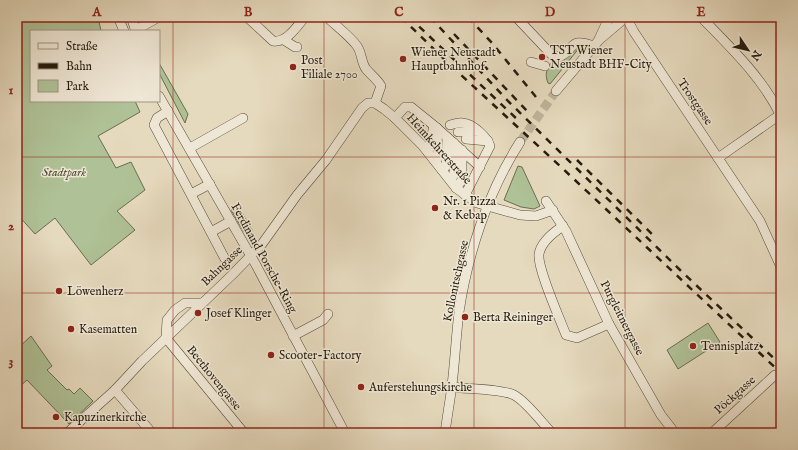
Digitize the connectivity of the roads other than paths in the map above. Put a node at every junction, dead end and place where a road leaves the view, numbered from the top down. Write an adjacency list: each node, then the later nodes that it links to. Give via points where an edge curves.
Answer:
1 (118, 17): 11 (street)
2 (131, 17): 12 (street)
3 (159, 17): 12 (street)
4 (247, 17): 13 (street, via 273,41)
5 (327, 17): 20 (street, via 356,45 367,70 381,86)
6 (516, 17): 14 (street, via 551,54 559,57 579,42)
7 (610, 17): 14 (street)
8 (702, 17): 22 (street, via 752,70)
9 (626, 18): 14 (street); 32 (street, Trostgasse)
10 (302, 23): 13 (street)
11 (124, 30)
12 (136, 30)
13 (284, 40): 15 (street)
14 (596, 43): 18 (street)
15 (297, 47)
16 (531, 62): 17 (street)
17 (545, 66)
18 (556, 91)
19 (160, 98): 21 (street, Ferdinand Porsche-Ring)
20 (375, 103): 24 (street, Heimkehrerstraße); 46 (street, Bahngasse, via 368,103 362,108 326,160)
21 (168, 111): 29 (street, Ferdinand Porsche-Ring); 38 (street, via 157,118 154,125)
22 (781, 115): 32 (street)
23 (243, 118): 29 (street)
24 (395, 118): 25 (street, via 405,107 411,107); 31 (street, Heimkehrerstraße)
25 (448, 134): 27 (street, via 463,122 471,125); 30 (street); 31 (street); 33 (street); 35 (street, via 446,166); 37 (street)
26 (466, 139): 27 (street)
27 (488, 141): 34 (street, via 490,146)
28 (520, 142): 41 (street, Kollonitschgasse, via 512,153)
29 (190, 148): 36 (street, Ferdinand Porsche-Ring)
30 (462, 150): 34 (street); 37 (street, via 462,180)
31 (428, 152): 33 (street, Heimkehrerstraße)
32 (718, 158): 48 (street, Trostgasse, via 760,221)
33 (435, 161): 35 (street, Heimkehrerstraße)
34 (480, 167): 39 (street)
35 (442, 170): 37 (street, Heimkehrerstraße)
36 (210, 184): 38 (street); 43 (street, Ferdinand Porsche-Ring)
37 (454, 184): 39 (street, Heimkehrerstraße)
38 (191, 194): 45 (street)
39 (465, 195): 41 (street, Heimkehrerstraße, via 477,203)
40 (546, 201): 42 (street, Purgleitnergasse)
41 (488, 206): 42 (street, via 520,215 536,216); 55 (street, Kollonitschgasse, via 469,263 459,312)
42 (553, 210): 44 (street, Purgleitnergasse)
43 (231, 221): 45 (street); 46 (street, Ferdinand Porsche-Ring)
44 (563, 226): 51 (street, Purgleitnergasse); 51 (street, via 550,236 539,254 545,281 566,335 577,338)
45 (211, 232): 47 (street)
46 (250, 256): 49 (street, Bahngasse); 52 (street, Ferdinand Porsche-Ring)
47 (226, 259)
48 (781, 267)
49 (202, 303): 53 (street, Bahngasse); 53 (street, via 184,303 175,310 167,320)
50 (328, 314): 52 (street, via 323,320)
51 (609, 324): 63 (street, Purgleitnergasse, via 661,415)
52 (293, 336): 57 (street, Ferdinand Porsche-Ring)
53 (166, 338): 56 (street, Bahngasse); 60 (street, Beethovengasse)
54 (775, 375): 64 (street, Pöckgasse)
55 (452, 387): 61 (street, Kollonitschgasse); 62 (street, via 514,394)
56 (114, 390): 58 (street, Bahngasse); 59 (street)
57 (342, 432)
58 (67, 433)
59 (152, 433)
60 (244, 433)
61 (445, 433)
62 (552, 433)
63 (675, 433)
64 (712, 433)

